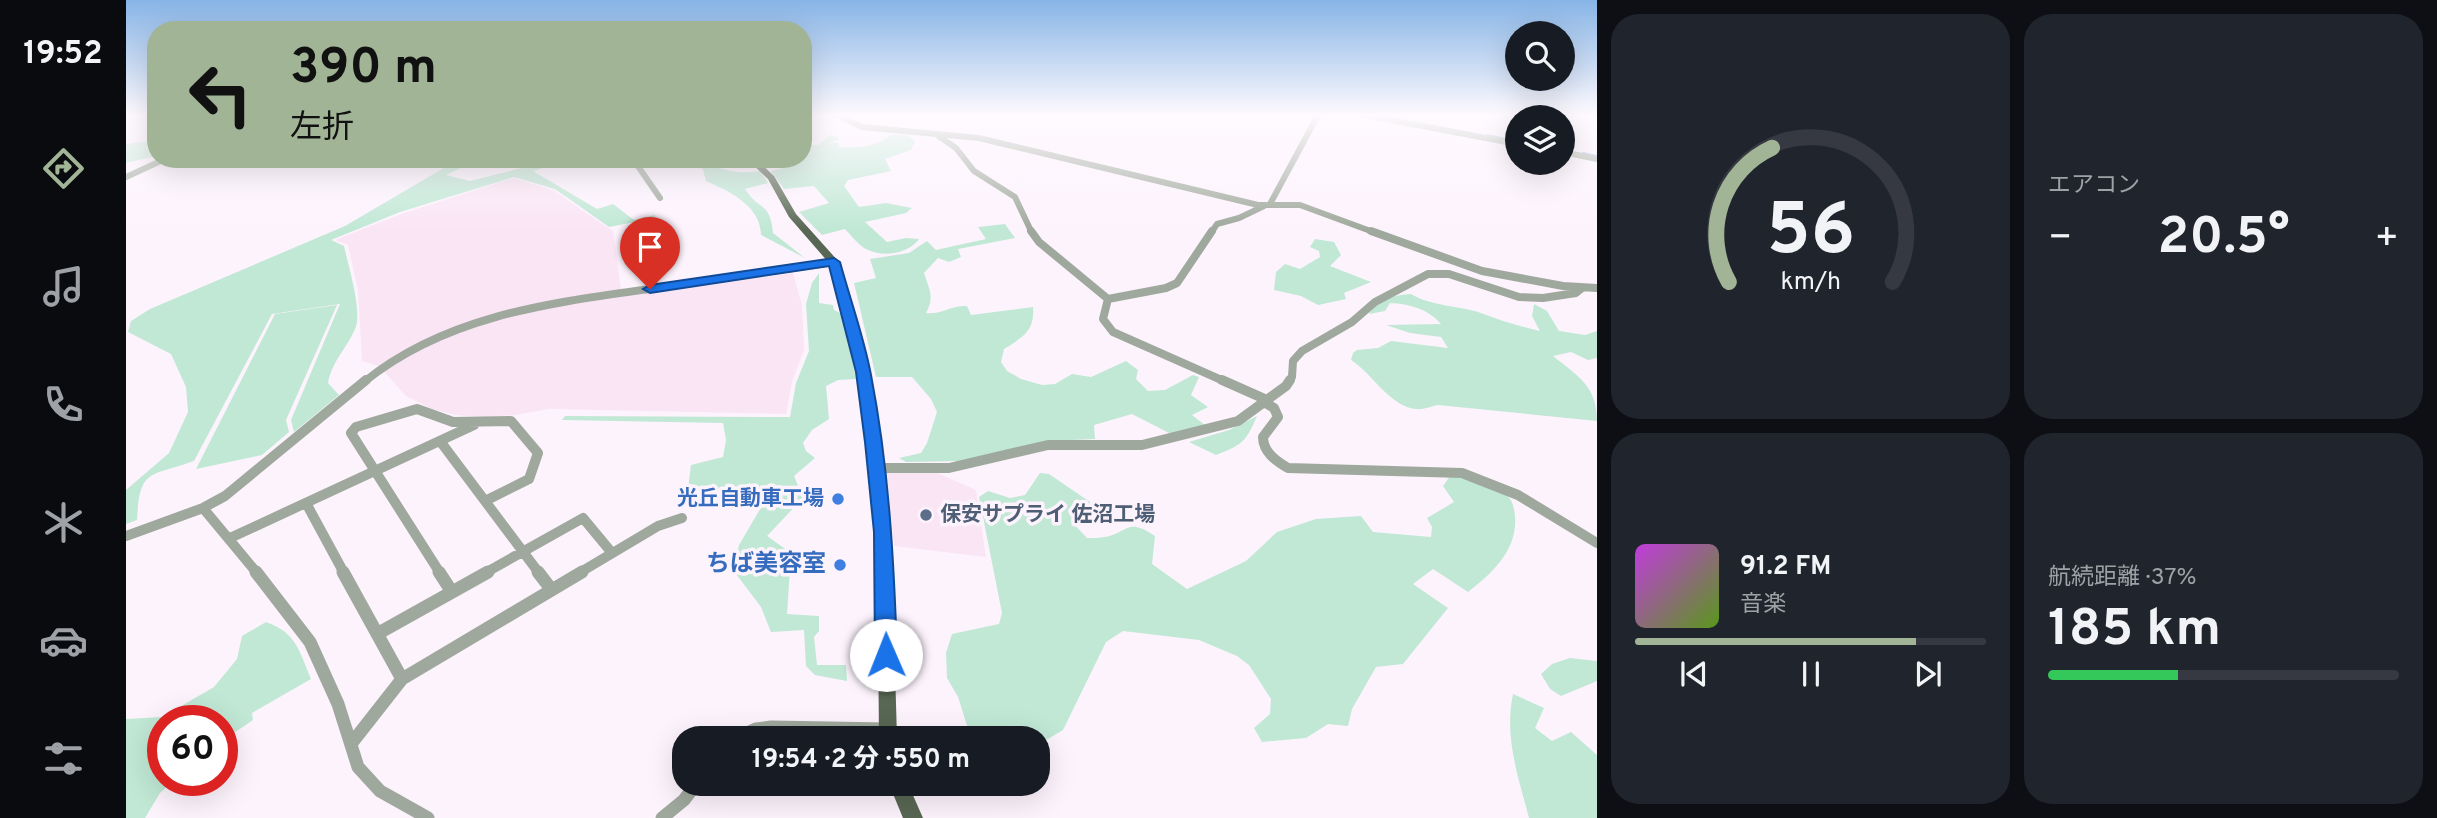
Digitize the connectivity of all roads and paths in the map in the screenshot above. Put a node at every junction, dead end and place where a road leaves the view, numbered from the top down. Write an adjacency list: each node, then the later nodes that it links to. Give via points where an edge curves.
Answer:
1 (960, 153): 15 (street, via 974,171 1015,197 1039,242)
2 (1045, 153): 11 (street)
3 (1297, 153): 11 (street)
4 (1575, 154): 5 (street)
5 (1597, 159)
6 (147, 167): 9 (street)
7 (639, 168): 10 (street)
8 (760, 168): 12 (main road, via 792,215)
9 (126, 177)
10 (660, 198)
11 (1268, 204): 13 (street, via 1310,208 1482,271); 15 (street, via 1217,223 1177,283)
12 (834, 262): 19 (main road, via 863,372); 23 (street, via 545,304 468,324 376,372 245,481)
13 (1581, 288): 14 (street); 16 (street, via 1576,293 1527,298 1449,274 1428,274 1382,298 1302,351 1293,361 1290,382)
14 (1597, 288)
15 (1108, 299): 16 (street, via 1103,319 1113,332)
16 (1266, 401): 19 (street, via 1238,421 1170,441 1048,445 949,468); 27 (street, via 1278,417 1263,443 1273,458 1288,468 1462,473 1518,495)
17 (478, 423): 18 (street); 20 (street, via 453,422 417,409 356,427 351,433); 21 (street, via 511,421 538,453 529,479)
18 (440, 441): 20 (street); 21 (street)
19 (877, 468): 34 (main road, via 884,532)
20 (376, 471): 22 (street); 31 (street)
21 (485, 501): 28 (street)
22 (306, 503): 26 (street); 32 (street)
23 (203, 508): 25 (street); 26 (street)
24 (682, 518): 29 (street, via 658,526)
25 (126, 536)
26 (230, 538): 35 (street, via 310,642)
27 (1597, 543)
28 (523, 552): 29 (street, via 583,519); 30 (street); 31 (street)
29 (612, 553): 30 (street)
30 (551, 589): 33 (street)
31 (452, 592): 32 (street)
32 (377, 634): 33 (street)
33 (402, 679): 35 (street)
34 (888, 726)
35 (351, 744): 38 (street, via 365,778)
36 (687, 796): 39 (street)
37 (903, 796): 40 (main road)
38 (428, 818)
39 (662, 818)
40 (913, 818)

